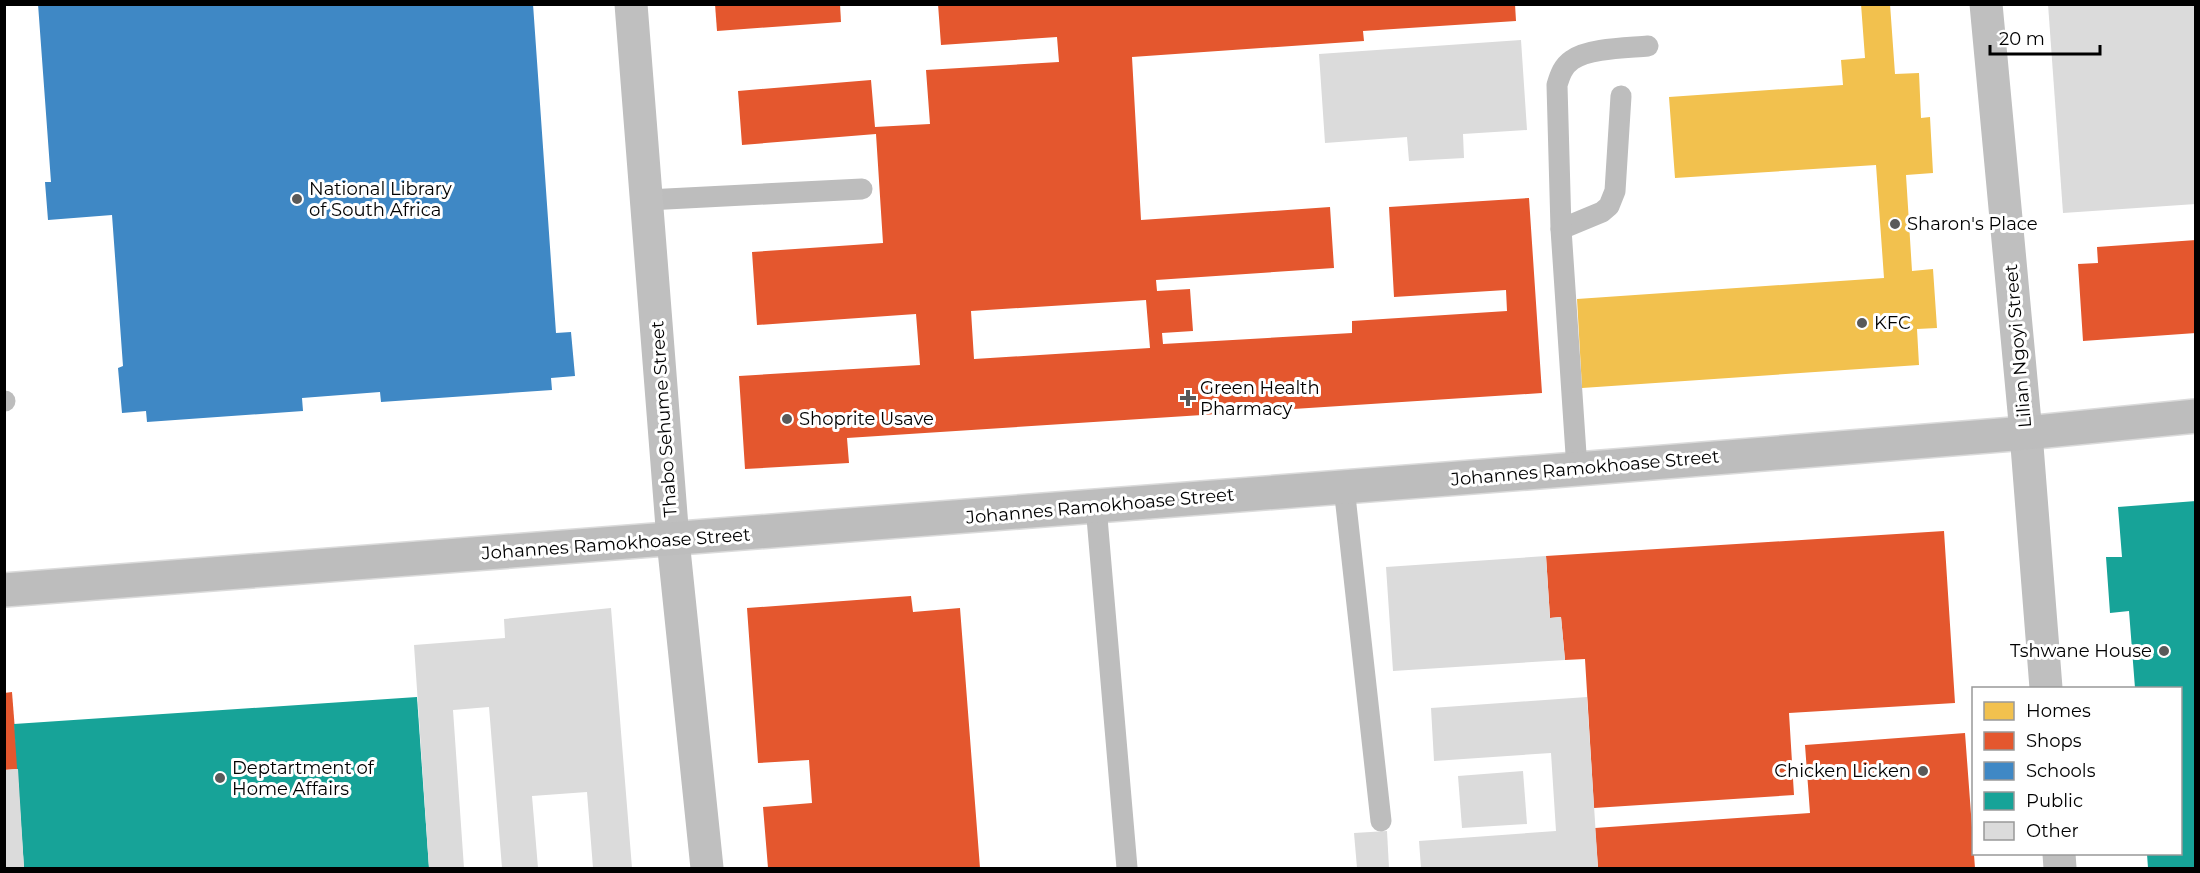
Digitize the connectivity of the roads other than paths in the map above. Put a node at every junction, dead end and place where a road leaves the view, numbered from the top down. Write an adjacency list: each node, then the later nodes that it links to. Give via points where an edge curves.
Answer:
1 (631, 4): 6 (main road, Thabo Sehume Street)
2 (1986, 4): 9 (main road, Lilian Ngoyi Street)
3 (1648, 46): 7 (lane, via 1584,54 1562,70 1557,85)
4 (1621, 96): 7 (lane, via 1615,191 1609,206)
5 (862, 189): 6 (lane)
6 (647, 200): 13 (main road, Thabo Sehume Street)
7 (1561, 229): 10 (lane)
8 (2196, 416): 9 (main road, Johannes Ramokhoase Street)
9 (2026, 433): 10 (main road, Johannes Ramokhoase Street); 15 (main road, Lilian Ngoyi Street)
10 (1577, 469): 11 (main road, Johannes Ramokhoase Street)
11 (1344, 487): 12 (main road, Johannes Ramokhoase Street); 16 (lane)
12 (1096, 506): 13 (main road, Johannes Ramokhoase Street); 18 (lane)
13 (673, 540): 14 (main road, Johannes Ramokhoase Street); 17 (main road, Thabo Sehume Street)
14 (4, 590)
15 (2046, 687)
16 (1381, 820)
17 (707, 868)
18 (1127, 868)

